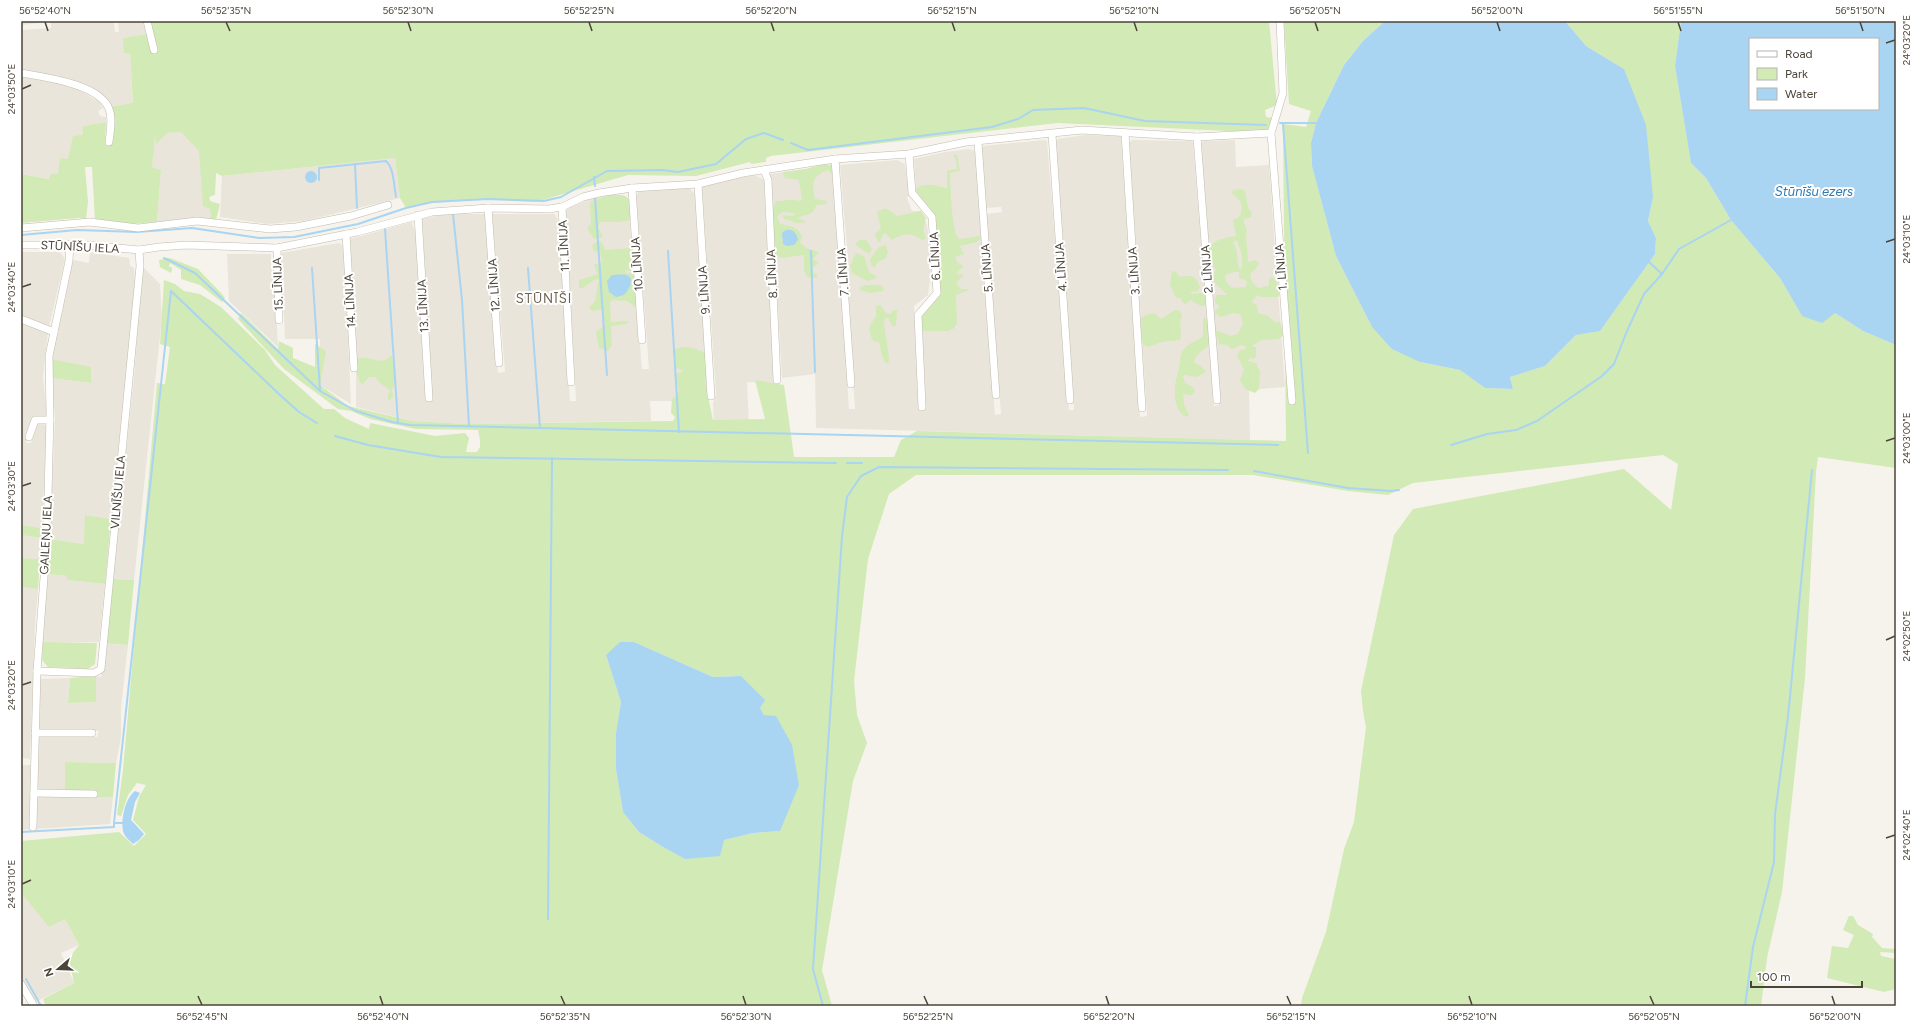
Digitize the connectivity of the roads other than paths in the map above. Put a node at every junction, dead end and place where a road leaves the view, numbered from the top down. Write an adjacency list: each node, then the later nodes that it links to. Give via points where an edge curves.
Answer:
1 (147, 21): 3 (street)
2 (1280, 21): 7 (street, via 1284,94)
3 (154, 50)
4 (21, 73): 9 (street, via 65,81 101,98 110,110)
5 (1125, 133): 6 (street, via 1082,130); 8 (street); 42 (street, 3. LĪNIJA)
6 (1052, 134): 10 (street); 38 (street, 4. LĪNIJA)
7 (1271, 134): 8 (street); 40 (street, 1. LĪNIJA)
8 (1197, 138): 39 (street, 2. LĪNIJA)
9 (109, 142)
10 (978, 142): 11 (street, via 966,142); 35 (street, 5. LĪNIJA)
11 (909, 154): 12 (street); 41 (street, 6. LĪNIJA, via 912,193 932,217 937,293 918,315)
12 (835, 159): 13 (street); 34 (street, 7. LĪNIJA)
13 (764, 170): 14 (street); 32 (street, 8. LĪNIJA, via 768,180)
14 (698, 184): 15 (street); 36 (street, 9. LĪNIJA)
15 (632, 188): 17 (street, via 583,197); 29 (street, 10. LĪNIJA)
16 (388, 205): 20 (street, via 351,216 296,227 270,229 197,221 138,228 88,222)
17 (562, 207): 18 (street, STŪNĪŠU IELA); 33 (street, 11. LĪNIJA)
18 (488, 208): 19 (street, STŪNĪŠU IELA); 30 (street, 12. LĪNIJA)
19 (418, 215): 21 (street, STŪNĪŠU IELA); 37 (street, 13. LĪNIJA)
20 (21, 228)
21 (346, 234): 24 (street, STŪNĪŠU IELA); 31 (street, 14. LĪNIJA)
22 (70, 244): 23 (street, STŪNĪŠU IELA); 25 (street, STŪNĪŠU IELA); 28 (street, GAILEŅU IELA, via 69,261)
23 (21, 245)
24 (276, 248): 25 (street, STŪNĪŠU IELA, via 186,245); 27 (street, 15. LĪNIJA)
25 (139, 250): 45 (street, VILNĪŠU IELA, via 140,266 101,669 94,673)
26 (21, 319): 28 (street)
27 (279, 320)
28 (54, 332): 43 (street, GAILEŅU IELA, via 49,356)
29 (642, 340)
30 (499, 363)
31 (354, 368)
32 (777, 380)
33 (571, 382)
34 (851, 384)
35 (996, 395)
36 (711, 396)
37 (429, 398)
38 (1070, 400)
39 (1217, 400)
40 (1292, 401)
41 (922, 407)
42 (1142, 408)
43 (50, 420): 44 (street, via 35,420); 45 (street, GAILEŅU IELA, via 46,537)
44 (29, 437)
45 (37, 671): 46 (street, GAILEŅU IELA)
46 (35, 733): 47 (street); 48 (street, GAILEŅU IELA)
47 (92, 733)
48 (34, 793): 49 (street); 50 (street, GAILEŅU IELA)
49 (94, 794)
50 (33, 827)
51 (21, 984): 52 (street)
52 (34, 1006)

